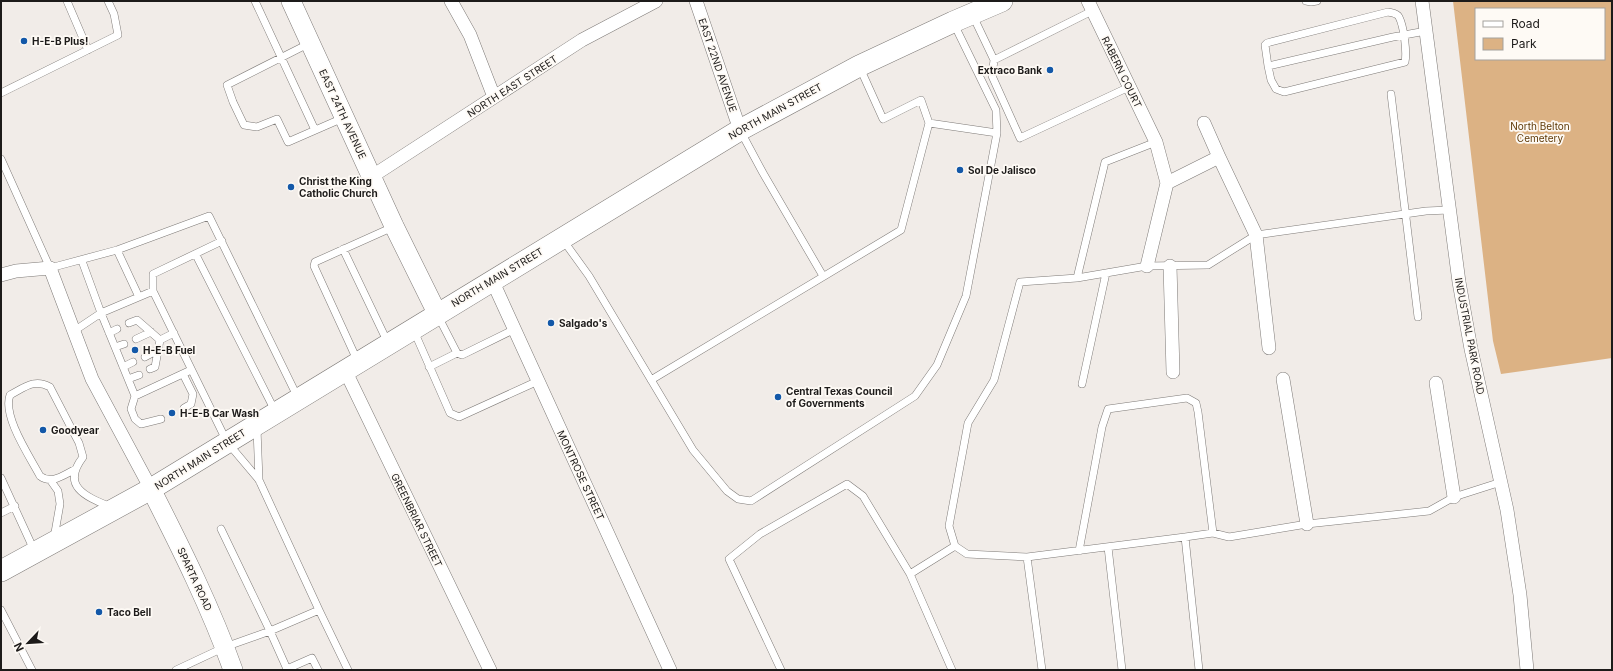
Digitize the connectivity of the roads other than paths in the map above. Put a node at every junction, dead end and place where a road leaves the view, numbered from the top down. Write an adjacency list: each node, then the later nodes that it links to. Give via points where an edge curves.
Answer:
1 (67, 1): 18 (lane)
2 (108, 1): 18 (lane, via 114,14 118,35)
3 (255, 1): 19 (lane)
4 (291, 1): 17 (street, EAST 24TH AVENUE)
5 (451, 1): 26 (street, via 470,36)
6 (656, 1): 26 (street, NORTH EAST STREET, via 582,40)
7 (696, 1): 31 (street, EAST 22ND AVENUE)
8 (1002, 1): 13 (main road, NORTH MAIN STREET)
9 (1306, 1): 10 (lane)
10 (1317, 1)
11 (1422, 1): 15 (street, INDUSTRIAL PARK ROAD)
12 (1090, 6): 20 (lane); 23 (street, RABERN COURT)
13 (972, 14): 14 (main road, NORTH MAIN STREET); 20 (lane)
14 (953, 22): 21 (main road, NORTH MAIN STREET); 32 (lane, via 996,110)
15 (1426, 31): 16 (lane); 38 (street, INDUSTRIAL PARK ROAD)
16 (1404, 35): 22 (lane); 22 (lane, via 1399,16 1388,12 1268,43 1265,45); 22 (lane, via 1405,62 1284,92 1276,89)
17 (310, 43): 19 (lane); 27 (street, EAST 24TH AVENUE)
18 (88, 50): 24 (lane)
19 (282, 57): 30 (lane); 30 (lane, via 227,85 233,102 244,125 257,126 277,119 288,142)
20 (994, 60): 23 (lane, via 992,76 1020,138)
21 (859, 66): 28 (lane, via 883,119 921,100); 31 (main road, NORTH MAIN STREET)
22 (1268, 66)
23 (1129, 87): 33 (street, RABERN COURT)
24 (1, 93)
25 (1391, 94): 39 (lane)
26 (494, 97): 36 (street, NORTH EAST STREET)
27 (344, 117): 30 (lane); 36 (street, EAST 24TH AVENUE)
28 (929, 123): 32 (lane); 53 (lane, via 901,230)
29 (1204, 123): 34 (street)
30 (315, 130)
31 (740, 130): 42 (main road, NORTH MAIN STREET); 53 (lane)
32 (997, 133): 89 (lane, via 966,296 936,365 915,396 751,501 738,499 727,491 693,450)
33 (1156, 142): 37 (street, RABERN COURT); 54 (lane, via 1105,162)
34 (1219, 157): 37 (street); 41 (street)
35 (1, 158): 50 (lane)
36 (372, 177): 40 (street, EAST 24TH AVENUE)
37 (1167, 184): 48 (street)
38 (1449, 210): 39 (lane); 104 (street, INDUSTRIAL PARK ROAD, via 1471,349)
39 (1405, 214): 41 (lane); 60 (lane)
40 (394, 226): 44 (lane); 59 (street, EAST 24TH AVENUE)
41 (1256, 235): 49 (lane, via 1208,265); 74 (street)
42 (562, 238): 55 (main road, NORTH MAIN STREET); 89 (lane, via 589,276)
43 (222, 241): 45 (lane, via 209,216); 46 (lane); 94 (lane)
44 (343, 249): 72 (lane); 79 (lane, via 315,262 314,266)
45 (117, 250): 47 (lane); 57 (lane)
46 (196, 255): 56 (lane, via 153,274); 96 (lane)
47 (82, 260): 50 (lane); 58 (lane)
48 (1147, 266): 49 (lane); 51 (lane)
49 (1170, 266): 84 (street)
50 (50, 268): 52 (street); 65 (street)
51 (1106, 273): 54 (lane); 92 (lane)
52 (1, 275)
53 (823, 276): 89 (lane)
54 (1077, 278): 114 (lane, via 1020,282 994,380 968,423 949,526)
55 (492, 280): 59 (main road, NORTH MAIN STREET); 64 (street, MONTROSE STREET)
56 (153, 291): 57 (lane); 68 (lane)
57 (139, 297): 58 (lane)
58 (101, 313): 65 (lane); 67 (lane)
59 (437, 313): 62 (main road, NORTH MAIN STREET); 76 (lane)
60 (1418, 317)
61 (129, 323): 66 (lane, via 137,320)
62 (413, 328): 72 (main road, NORTH MAIN STREET); 81 (lane)
63 (117, 329): 67 (lane)
64 (515, 329): 76 (lane, via 462,355); 90 (street, MONTROSE STREET)
65 (74, 331): 105 (street, via 92,380)
66 (152, 332): 69 (lane); 70 (lane)
67 (109, 333): 73 (lane)
68 (174, 333): 70 (lane); 83 (lane)
69 (136, 339)
70 (160, 340): 75 (lane)
71 (124, 344): 73 (lane)
72 (388, 344): 79 (main road, NORTH MAIN STREET)
73 (115, 347): 80 (lane)
74 (1269, 348)
75 (158, 350): 77 (lane); 82 (lane, via 155,367)
76 (457, 353): 81 (lane)
77 (145, 357)
78 (133, 362): 80 (lane)
79 (351, 366): 94 (main road, NORTH MAIN STREET); 130 (street, GREENBRIAR STREET)
80 (123, 367): 88 (lane)
81 (429, 367): 90 (lane, via 450,413 459,417)
82 (150, 369)
83 (191, 370): 85 (lane); 99 (lane)
84 (1173, 372)
85 (183, 374): 93 (lane); 95 (lane, via 193,394 191,404)
86 (139, 375): 88 (lane)
87 (1283, 379): 110 (street)
88 (128, 380): 93 (lane)
89 (651, 380)
90 (538, 381): 131 (street, MONTROSE STREET)
91 (1436, 383): 106 (street)
92 (1082, 384)
93 (135, 396): 97 (lane, via 131,409 135,419 141,424)
94 (298, 399): 96 (main road, NORTH MAIN STREET)
95 (184, 408)
96 (276, 413): 98 (main road, NORTH MAIN STREET)
97 (161, 420)
98 (257, 424): 99 (main road, NORTH MAIN STREET); 102 (lane)
99 (227, 442): 102 (lane); 105 (main road, NORTH MAIN STREET)
100 (76, 469): 103 (lane); 103 (lane, via 83,457 75,436 50,387 42,383 33,383 10,395 7,402 8,410 40,476); 108 (lane, via 74,481 78,490)
101 (1, 478): 107 (lane)
102 (259, 480): 122 (lane)
103 (51, 481): 116 (lane, via 58,491 60,504)
104 (1501, 482): 106 (lane); 137 (street, INDUSTRIAL PARK ROAD, via 1514,552)
105 (151, 489): 108 (main road, NORTH MAIN STREET); 124 (street, SPARTA ROAD, via 194,576)
106 (1454, 497): 110 (lane, via 1429,511)
107 (14, 506): 109 (lane); 116 (lane)
108 (117, 509): 116 (main road, NORTH MAIN STREET)
109 (1, 512)
110 (1308, 524): 112 (lane, via 1229,537)
111 (220, 529): 123 (lane)
112 (1213, 533): 113 (lane); 117 (lane, via 1196,403 1187,398 1171,400 1108,409 1102,427)
113 (1185, 538): 115 (lane); 136 (lane)
114 (955, 546): 118 (lane, via 966,554); 120 (lane)
115 (1108, 547): 117 (lane); 135 (lane)
116 (44, 548): 119 (main road, NORTH MAIN STREET)
117 (1079, 550): 118 (lane)
118 (1027, 557): 134 (lane)
119 (1, 571)
120 (910, 574): 132 (lane, via 863,496 847,484 760,534 729,559); 133 (lane)
121 (1, 610): 125 (lane)
122 (319, 610): 123 (lane); 129 (lane)
123 (270, 631): 124 (lane); 128 (lane, via 287,669 312,658)
124 (225, 648): 126 (lane); 127 (street, SPARTA ROAD)
125 (32, 670)
126 (176, 670)
127 (233, 670)
128 (318, 670)
129 (348, 670)
130 (490, 670)
131 (670, 670)
132 (781, 670)
133 (952, 670)
134 (1042, 670)
135 (1122, 670)
136 (1199, 670)
137 (1527, 670)

